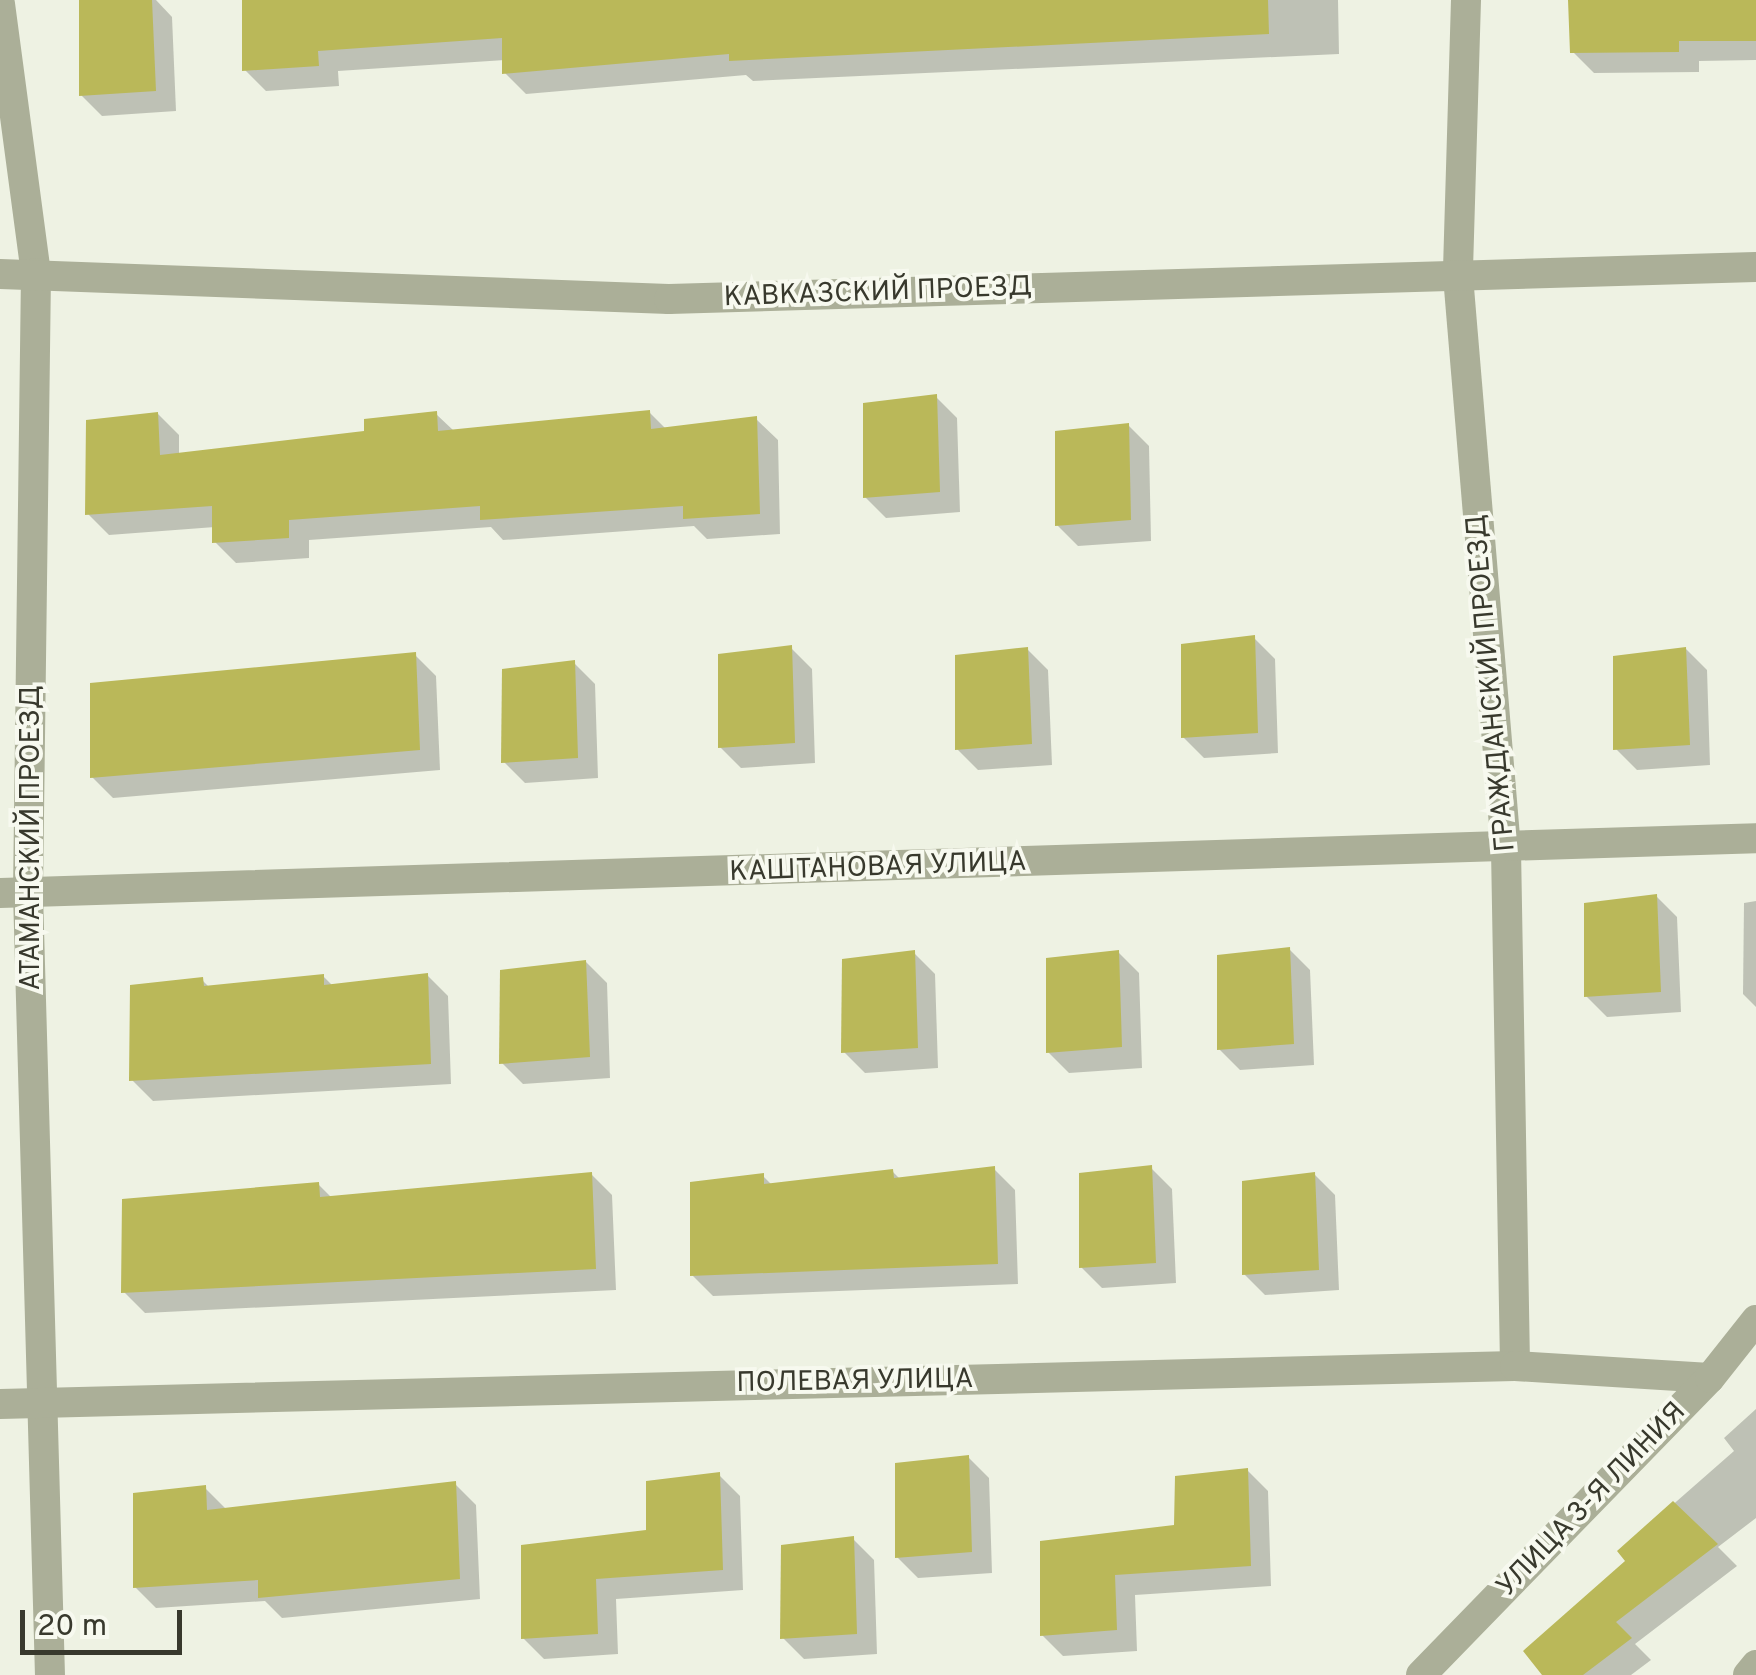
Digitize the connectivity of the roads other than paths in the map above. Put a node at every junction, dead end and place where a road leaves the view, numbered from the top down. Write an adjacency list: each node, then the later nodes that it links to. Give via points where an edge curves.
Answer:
1 (1466, 0): 6 (street, ГРАЖДАНСКИЙ ПРОЕЗД)
2 (0, 4): 4 (street, АТАМАНСКИЙ ПРОЕЗД)
3 (1756, 266): 6 (street, КАВКАЗСКИЙ ПРОЕЗД)
4 (36, 273): 5 (street, КАВКАЗСКИЙ ПРОЕЗД); 6 (street, КАВКАЗСКИЙ ПРОЕЗД, via 669,299); 9 (street, АТАМАНСКИЙ ПРОЕЗД)
5 (0, 274)
6 (1458, 276): 8 (street, ГРАЖДАНСКИЙ ПРОЕЗД)
7 (1756, 838): 8 (street, КАШТАНОВАЯ УЛИЦА)
8 (1506, 849): 9 (street, КАШТАНОВАЯ УЛИЦА); 11 (street, ГРАЖДАНСКИЙ ПРОЕЗД)
9 (14, 893): 13 (street, АТАМАНСКИЙ ПРОЕЗД)
10 (1756, 1320): 12 (street, УЛИЦА 3-Я ЛИНИЯ)
11 (1516, 1366): 12 (street, ПОЛЕВАЯ УЛИЦА); 13 (street, ПОЛЕВАЯ УЛИЦА)
12 (1710, 1378): 17 (street, УЛИЦА 3-Я ЛИНИЯ)
13 (47, 1402): 14 (street, ПОЛЕВАЯ УЛИЦА); 16 (street, АТАМАНСКИЙ ПРОЕЗД)
14 (0, 1404)
15 (1756, 1665): 18 (street)
16 (50, 1675)
17 (1421, 1675)
18 (1748, 1675)

